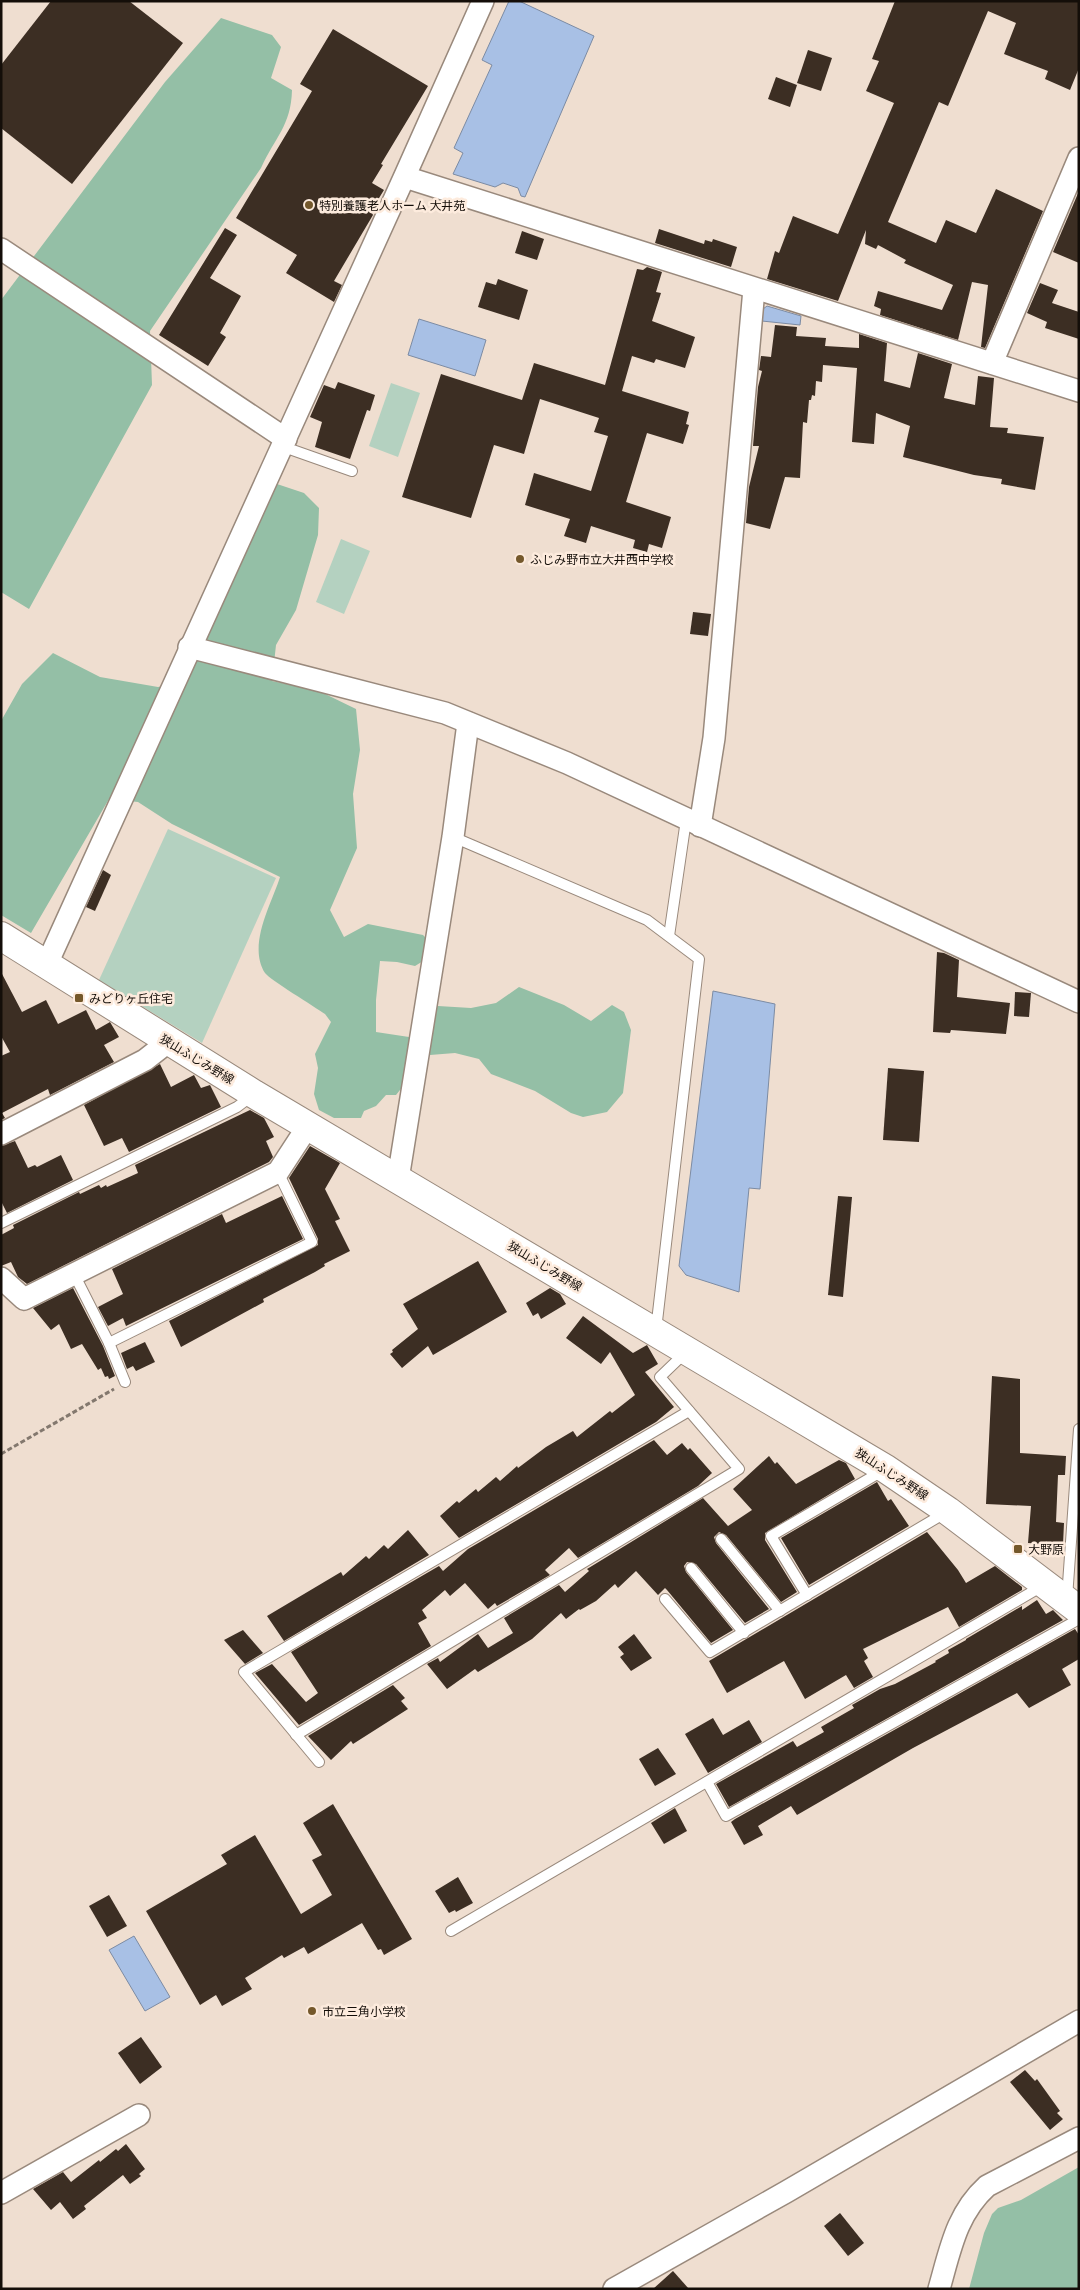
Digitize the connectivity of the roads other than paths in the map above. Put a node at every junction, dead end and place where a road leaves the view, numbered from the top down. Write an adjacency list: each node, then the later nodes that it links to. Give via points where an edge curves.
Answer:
1 (483, 1): 3 (street)
2 (1079, 158): 6 (street)
3 (405, 177): 5 (street); 8 (street)
4 (1, 249): 8 (street)
5 (754, 289): 6 (street); 12 (street, via 714,738)
6 (992, 363): 7 (street)
7 (1079, 391)
8 (285, 443): 9 (lane); 10 (street)
9 (352, 472)
10 (189, 647): 11 (street, via 444,713); 16 (street)
11 (468, 723): 12 (street, via 567,763); 13 (street)
12 (693, 823): 15 (lane); 17 (street)
13 (453, 837): 15 (lane, via 647,920); 23 (street)
14 (1, 936): 16 (main road, 狭山ふじみ野線)
15 (669, 936): 27 (lane, via 699,959)
16 (46, 966): 18 (main road, 狭山ふじみ野線)
17 (1079, 1002)
18 (168, 1042): 19 (main road, 狭山ふじみ野線); 21 (street, via 145,1060)
19 (254, 1094): 20 (main road, 狭山ふじみ野線); 24 (lane, via 237,1107)
20 (308, 1126): 22 (street); 23 (main road, 狭山ふじみ野線)
21 (1, 1134)
22 (278, 1172): 25 (street); 28 (lane, via 312,1242)
23 (398, 1179): 27 (main road, 狭山ふじみ野線)
24 (1, 1223)
25 (74, 1274): 26 (street, via 24,1298); 28 (lane)
26 (1, 1278)
27 (656, 1332): 29 (main road, 狭山ふじみ野線)
28 (109, 1343): 30 (lane)
29 (688, 1350): 31 (lane, via 660,1377); 33 (main road, 狭山ふじみ野線)
30 (126, 1382)
31 (689, 1411): 43 (lane, via 739,1469); 43 (lane, via 244,1672)
32 (1079, 1429): 40 (lane)
33 (886, 1469): 34 (main road, 狭山ふじみ野線); 38 (lane, via 771,1536)
34 (948, 1511): 37 (main road, 狭山ふじみ野線); 38 (lane)
35 (722, 1539): 41 (lane)
36 (691, 1568): 42 (lane)
37 (1044, 1585): 40 (main road, 狭山ふじみ野線); 45 (lane)
38 (808, 1595): 41 (lane)
39 (665, 1599): 42 (lane, via 710,1652)
40 (1075, 1610): 45 (lane, via 726,1816)
41 (780, 1611): 42 (lane)
42 (744, 1633)
43 (296, 1735): 44 (lane)
44 (319, 1762)
45 (706, 1782): 46 (lane)
46 (451, 1931)
47 (1079, 2021): 51 (street)
48 (139, 2115): 50 (street)
49 (1079, 2138): 52 (street, via 986,2186 976,2195 960,2219)
50 (1, 2193)
51 (614, 2289)
52 (939, 2289)

